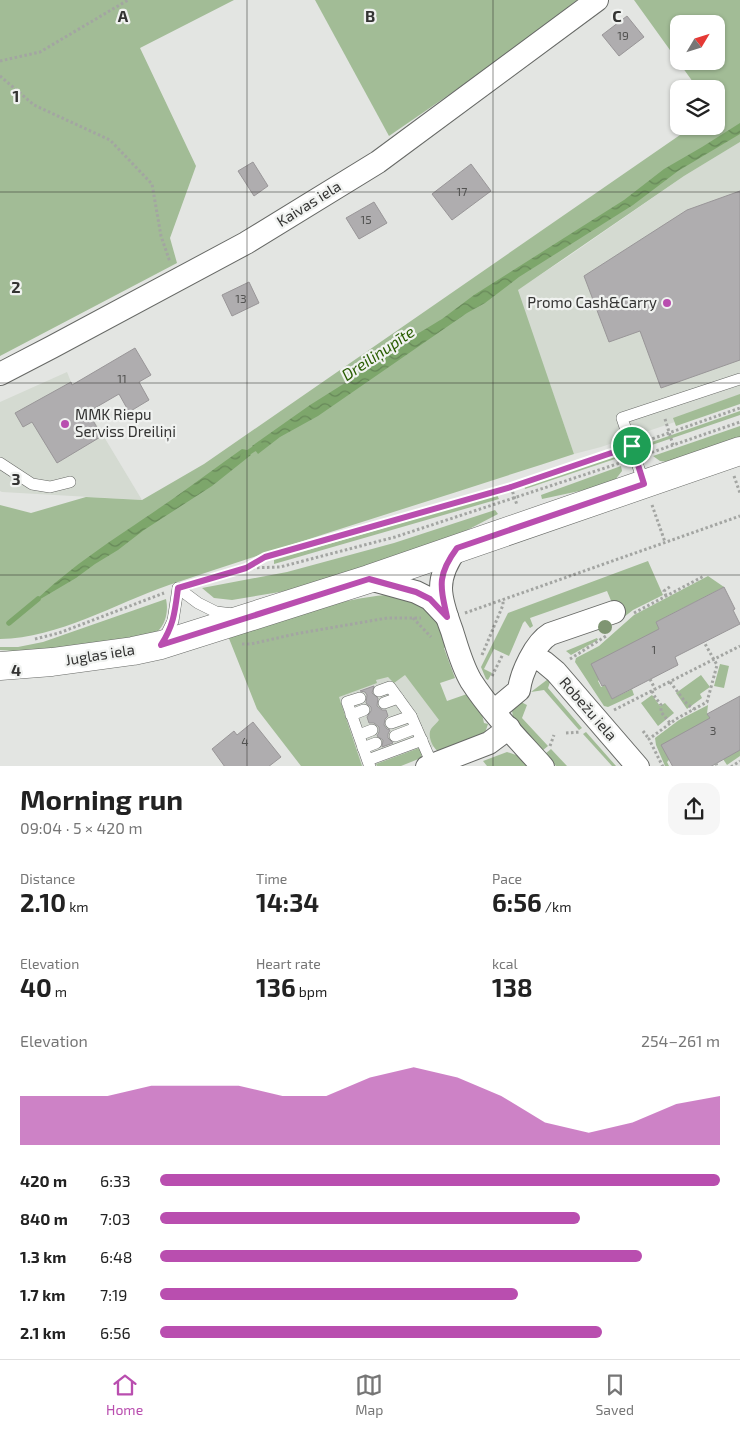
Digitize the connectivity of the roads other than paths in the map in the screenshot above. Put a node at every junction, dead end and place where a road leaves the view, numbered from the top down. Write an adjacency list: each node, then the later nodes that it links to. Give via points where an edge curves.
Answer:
1 (597, 0): 2 (street, Kaivas iela, via 378,162 246,243)
2 (0, 374)
3 (740, 379): 7 (lane, via 622,418)
4 (0, 463): 6 (lane, via 32,484 50,487)
5 (737, 463): 7 (main road, Juglas iela)
6 (70, 482)
7 (644, 484): 8 (main road, Juglas iela)
8 (457, 548): 9 (main road, Juglas iela); 12 (street, via 446,562 441,581 442,596)
9 (369, 579): 10 (main road, Juglas iela); 12 (street, via 416,592)
10 (257, 615): 13 (main road, Juglas iela); 13 (lane, via 216,612 178,588 174,620)
11 (621, 615): 14 (street, via 550,634 541,640)
12 (454, 616): 21 (street, via 470,680)
13 (161, 645): 15 (main road, Juglas iela, via 52,662)
14 (532, 656): 21 (street, via 519,690); 36 (street, Robežu iela, via 556,672)
15 (0, 666)
16 (385, 689): 18 (lane)
17 (360, 698): 22 (lane, via 347,702)
18 (398, 698): 19 (lane); 23 (lane)
19 (384, 703)
20 (364, 710): 22 (lane)
21 (494, 711): 26 (street)
22 (351, 715): 28 (lane)
23 (411, 716): 24 (lane); 25 (lane)
24 (391, 723)
25 (416, 728): 29 (lane); 30 (lane)
26 (509, 728): 34 (street, via 489,743); 35 (street)
27 (372, 730): 28 (lane)
28 (359, 735): 32 (lane)
29 (395, 736)
30 (422, 740): 33 (lane); 34 (lane)
31 (376, 743): 32 (lane)
32 (363, 748): 33 (lane)
33 (369, 763)
34 (430, 766)
35 (543, 766)
36 (638, 766)

